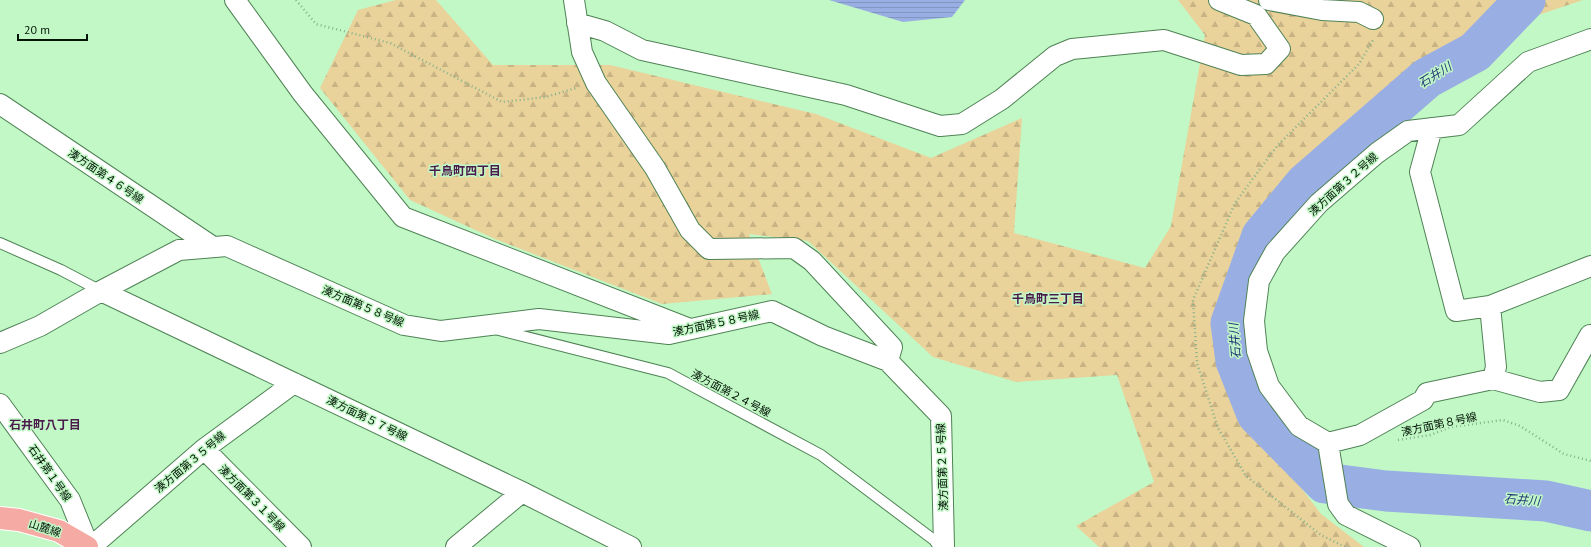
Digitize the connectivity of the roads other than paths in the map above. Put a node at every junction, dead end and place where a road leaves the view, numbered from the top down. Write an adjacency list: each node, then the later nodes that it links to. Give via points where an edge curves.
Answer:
1 (235, 0): 16 (street, via 303,94 403,217)
2 (574, 0): 6 (street)
3 (1219, 0): 6 (street, via 1256,15 1280,49 1266,64 1241,65 1164,40 1072,49 1055,56 1002,99 962,124 940,126 846,95 642,50 605,31)
4 (1269, 0): 5 (street, via 1322,10 1359,12)
5 (1373, 18)
6 (577, 23): 19 (street, via 582,52 596,83 655,168 690,230 709,249 794,248 812,261 892,347)
7 (1591, 39): 9 (street, 湊方面第３２号線, via 1528,62 1459,125)
8 (0, 104): 11 (street, 湊方面第４６号線)
9 (1432, 128): 14 (street, via 1420,172 1456,311); 23 (street, 湊方面第３２号線, via 1408,131 1377,153 1318,203 1275,252 1259,281 1254,321 1257,351 1269,386 1299,426)
10 (0, 243): 13 (lane)
11 (213, 247): 13 (street, 湊方面第５８号線, via 179,250); 15 (street, 湊方面第５８号線, via 227,246 404,325 442,331)
12 (1591, 266): 14 (street)
13 (101, 291): 18 (street, 湊方面第５８号線, via 40,326); 21 (street, 湊方面第５７号線)
14 (1490, 306): 20 (street, via 1496,367)
15 (480, 326): 16 (street, 湊方面第５８号線, via 539,319 669,334); 31 (lane, 湊方面第２４号線, via 668,373 821,455 934,540)
16 (690, 329): 19 (street, 湊方面第５８号線, via 772,311 823,336)
17 (1590, 334): 20 (street, via 1559,390 1540,392)
18 (0, 343)
19 (888, 361): 32 (street, 湊方面第２５号線, via 941,416)
20 (1493, 379): 23 (street, via 1427,393 1423,400 1360,435)
21 (294, 383): 24 (street, 湊方面第３５号線); 25 (street, 湊方面第５７号線)
22 (0, 404): 27 (street, 石井第１号線, via 70,500)
23 (1329, 446): 33 (street, via 1338,504 1346,515)
24 (204, 449): 27 (street, 湊方面第３５号線); 28 (street, 湊方面第３１号線)
25 (522, 492): 29 (street); 30 (street, 湊方面第５７号線)
26 (0, 518): 27 (main road, 山麓線, via 19,520 59,531)
27 (89, 547)
28 (301, 547)
29 (456, 547)
30 (631, 547)
31 (939, 547)
32 (944, 547)
33 (1410, 547)

